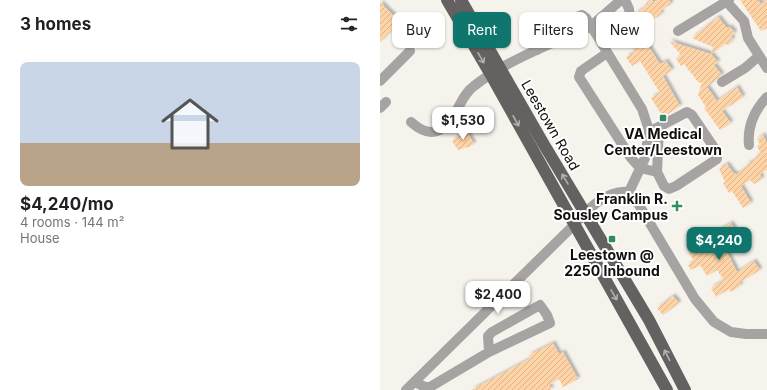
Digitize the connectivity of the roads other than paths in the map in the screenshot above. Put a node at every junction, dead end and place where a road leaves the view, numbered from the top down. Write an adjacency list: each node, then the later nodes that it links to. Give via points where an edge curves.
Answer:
1 (447, 0): 16 (main road, Leestown Road, one-way to 16)
2 (461, 0): 16 (main road, Leestown Road)
3 (621, 0): 6 (street)
4 (625, 0): 7 (street)
5 (726, 1): 10 (street); 14 (street, via 744,21 748,38)
6 (607, 12)
7 (629, 12)
8 (596, 22): 9 (street)
9 (591, 26): 11 (street); 11 (street, via 582,15 536,32 531,38); 13 (street)
10 (678, 30)
11 (537, 50): 16 (street)
12 (410, 51): 17 (street)
13 (607, 53): 22 (street, via 642,109); 24 (street, via 581,71 579,77)
14 (759, 56): 15 (street); 18 (street)
15 (767, 68)
16 (496, 72): 20 (street, via 473,86 464,96 451,120 441,129 424,132); 27 (main road, Leestown Road, one-way to 16); 28 (main road, Leestown Road, one-way to 28)
17 (380, 81)
18 (722, 82)
19 (767, 97): 23 (street, via 754,113 750,123)
20 (411, 122)
21 (659, 126): 22 (street); 25 (street); 25 (street, via 687,112 692,115 717,152 717,159 669,189 664,186)
22 (649, 132): 24 (street, via 645,158)
23 (749, 145)
24 (640, 168): 25 (street); 26 (street)
25 (657, 172)
26 (629, 192): 27 (street, via 613,193); 29 (street, via 695,299 714,322 731,332)
27 (585, 213): 28 (street); 35 (main road, Leestown Road, one-way to 27, via 649,320)
28 (574, 225): 31 (street); 34 (main road, Leestown Road, one-way to 34)
29 (767, 334)
30 (489, 352): 30 (street, via 488,336 492,332 540,305 550,323); 32 (street)
31 (415, 382): 32 (street); 33 (street)
32 (426, 389)
33 (406, 390)
34 (667, 390)
35 (685, 390)

